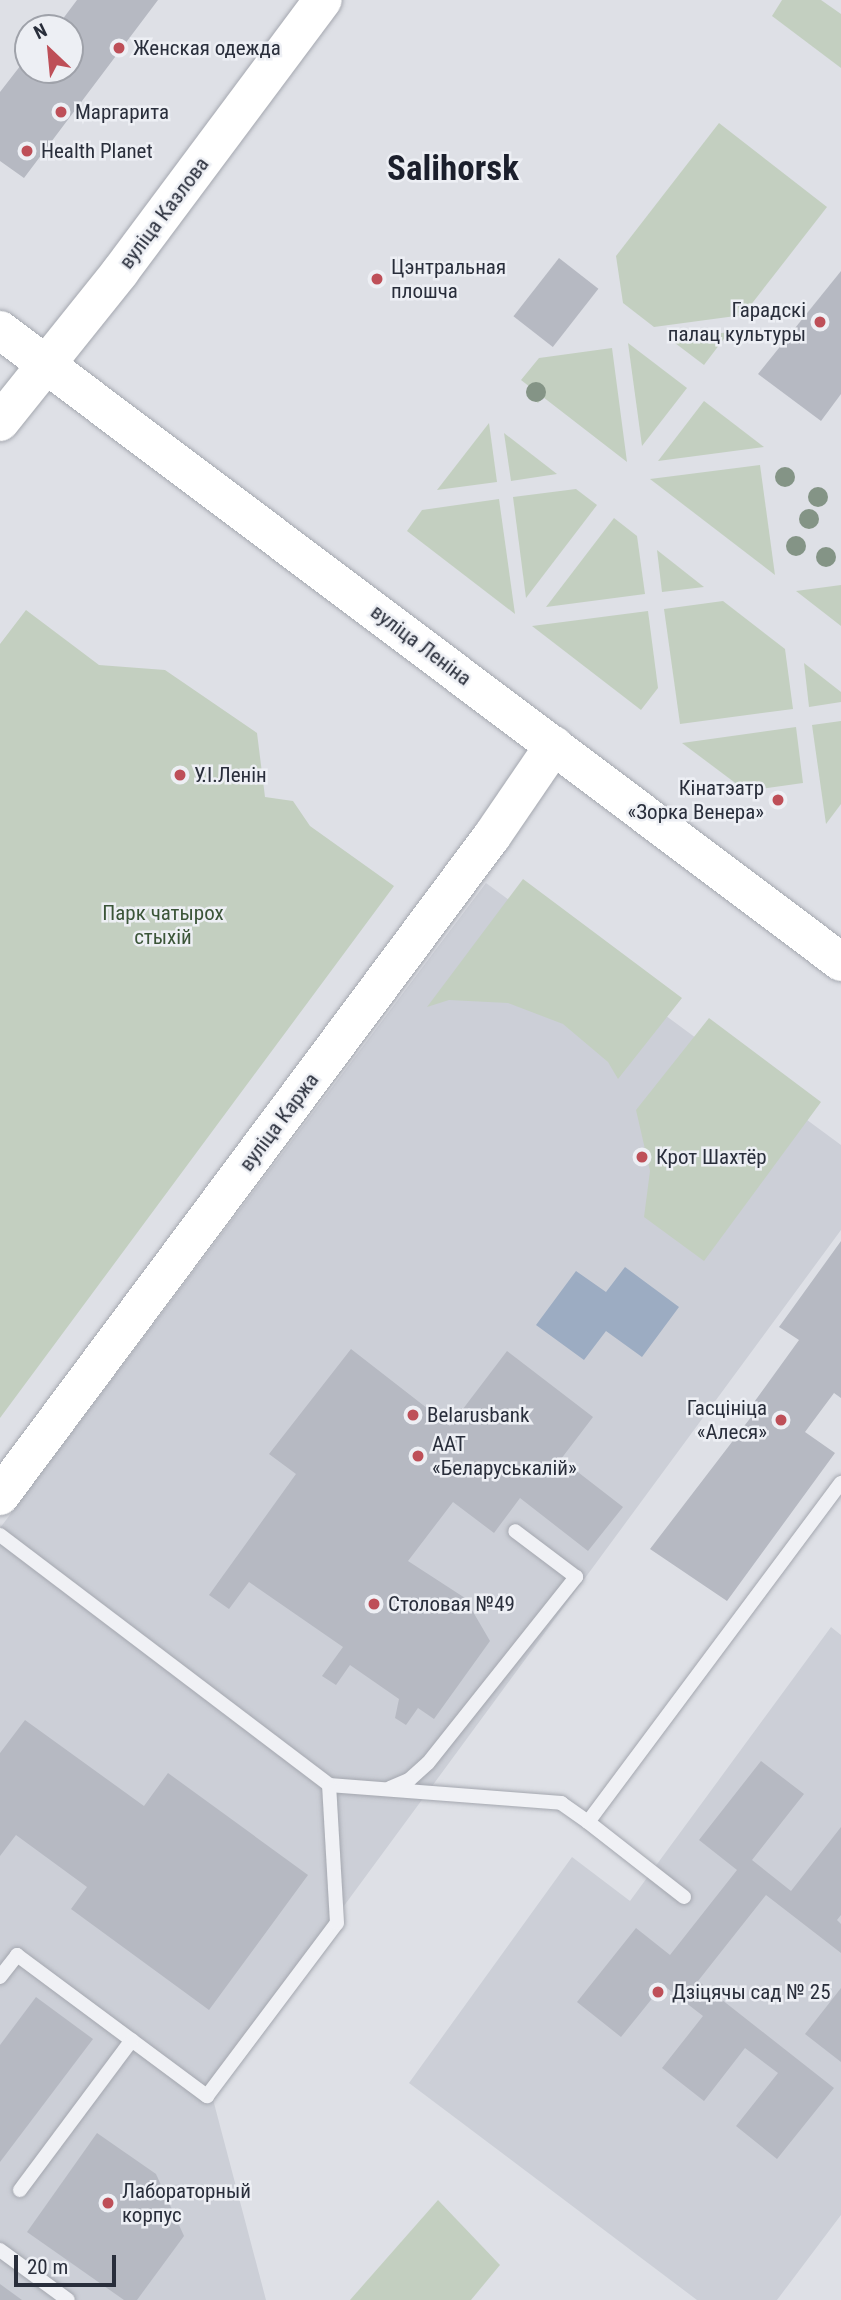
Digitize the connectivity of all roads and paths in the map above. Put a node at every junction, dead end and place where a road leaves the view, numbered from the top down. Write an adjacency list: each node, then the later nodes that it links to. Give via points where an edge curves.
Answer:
1 (323, 0): 3 (main road, вуліца Казлова)
2 (0, 330): 3 (main road, вуліца Леніна)
3 (48, 362): 4 (main road, вуліца Казлова); 5 (main road, вуліца Леніна)
4 (0, 422)
5 (554, 745): 6 (main road, вуліца Леніна); 8 (main road, вуліца Каржа, via 492,836)
6 (841, 962)
7 (841, 1483): 13 (lane)
8 (0, 1496)
9 (515, 1531): 12 (lane, via 576,1577 428,1763 409,1780)
10 (0, 1535): 11 (lane)
11 (329, 1785): 12 (lane); 16 (lane, via 337,1923 207,2096)
12 (386, 1790): 13 (lane, via 561,1803)
13 (588, 1822): 14 (lane)
14 (684, 1897)
15 (0, 1977): 16 (lane, via 17,1955)
16 (132, 2040): 17 (lane)
17 (20, 2190)
18 (0, 2250): 19 (lane)
19 (68, 2300)

